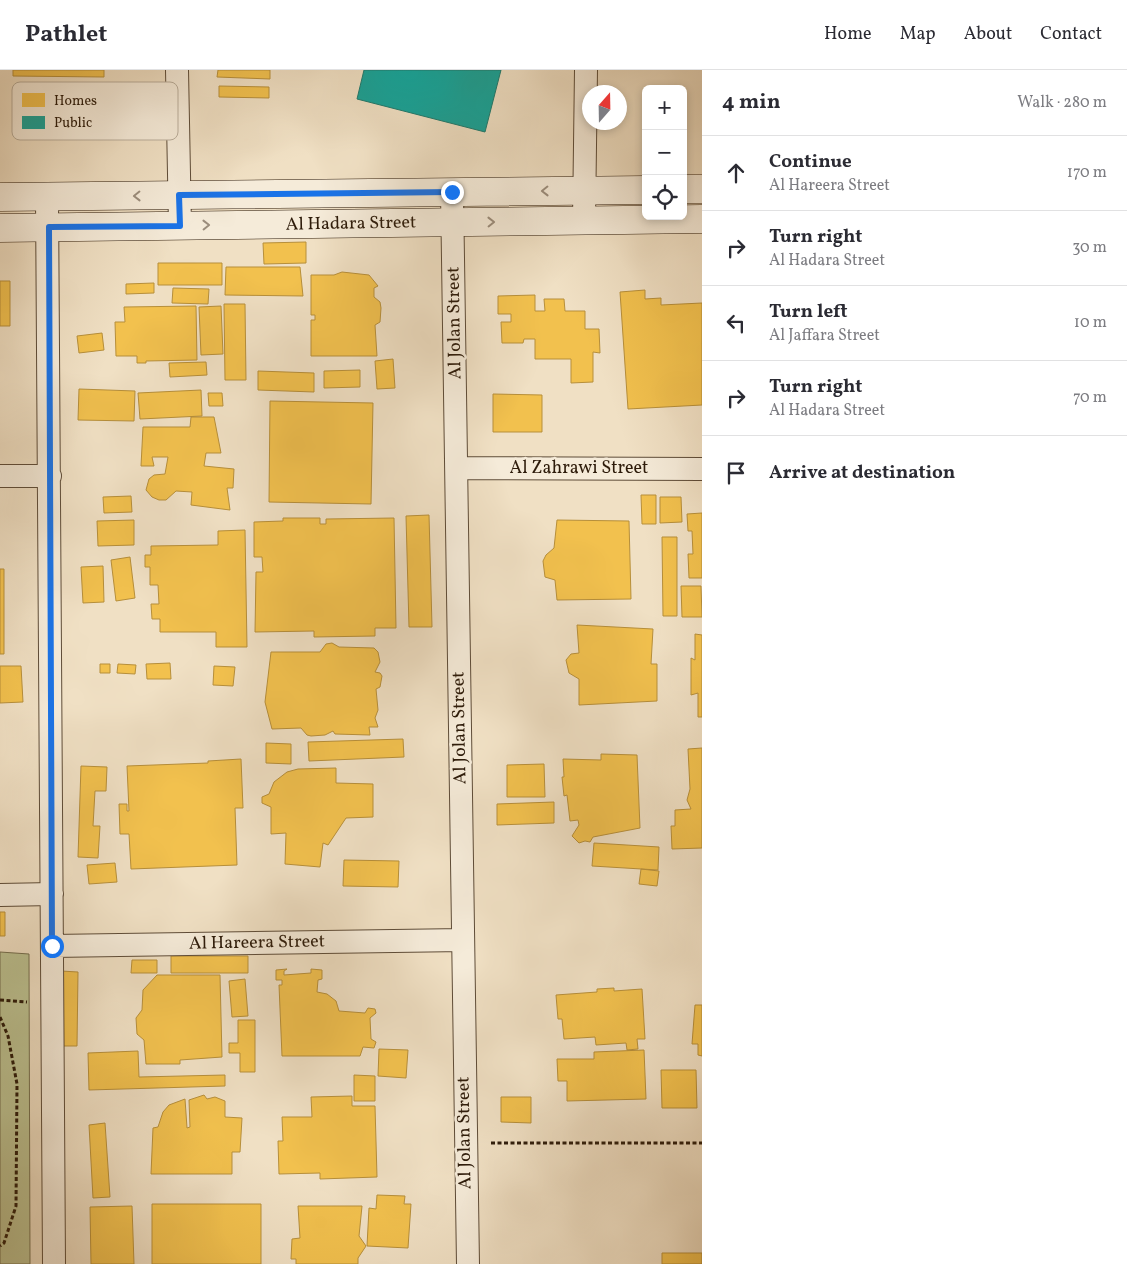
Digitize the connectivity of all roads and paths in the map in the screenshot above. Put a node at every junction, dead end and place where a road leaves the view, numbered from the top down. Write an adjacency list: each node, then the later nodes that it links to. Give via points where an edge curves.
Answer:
1 (586, 70): 5 (street)
2 (178, 132): 8 (street)
3 (687, 189): 4 (street)
4 (702, 189)
5 (583, 190): 6 (street, Al Hadara Street); 7 (street, Al Hadara Street, one-way to 7); 12 (street)
6 (642, 190)
7 (452, 192): 8 (street, Al Hadara Street); 13 (street, Al Jolan Street)
8 (179, 195): 10 (street, Al Hadara Street, one-way to 10); 14 (street)
9 (0, 197): 10 (street, Al Hadara Street)
10 (47, 197): 15 (street)
11 (702, 219): 12 (street, Al Hadara Street)
12 (584, 220): 13 (street, Al Hadara Street, one-way to 12)
13 (453, 223): 14 (street, Al Hadara Street, one-way to 13); 17 (street, Al Jolan Street)
14 (180, 226): 15 (street, Al Hadara Street)
15 (49, 227): 16 (street, Al Hadara Street); 20 (street)
16 (0, 228)
17 (456, 468): 18 (street, Al Zahrawi Street); 23 (street, Al Jolan Street)
18 (702, 469)
19 (0, 476): 20 (street)
20 (50, 476): 21 (street)
21 (52, 894): 22 (street); 24 (street)
22 (0, 895)
23 (463, 940): 24 (street, Al Hareera Street); 27 (street, Al Jolan Street)
24 (52, 946): 29 (street)
25 (0, 1017): 28 (path, via 8,1036 17,1084 16,1206 4,1243)
26 (702, 1143): 27 (path)
27 (465, 1144): 30 (street, Al Jolan Street)
28 (0, 1246)
29 (54, 1264)
30 (468, 1264)

